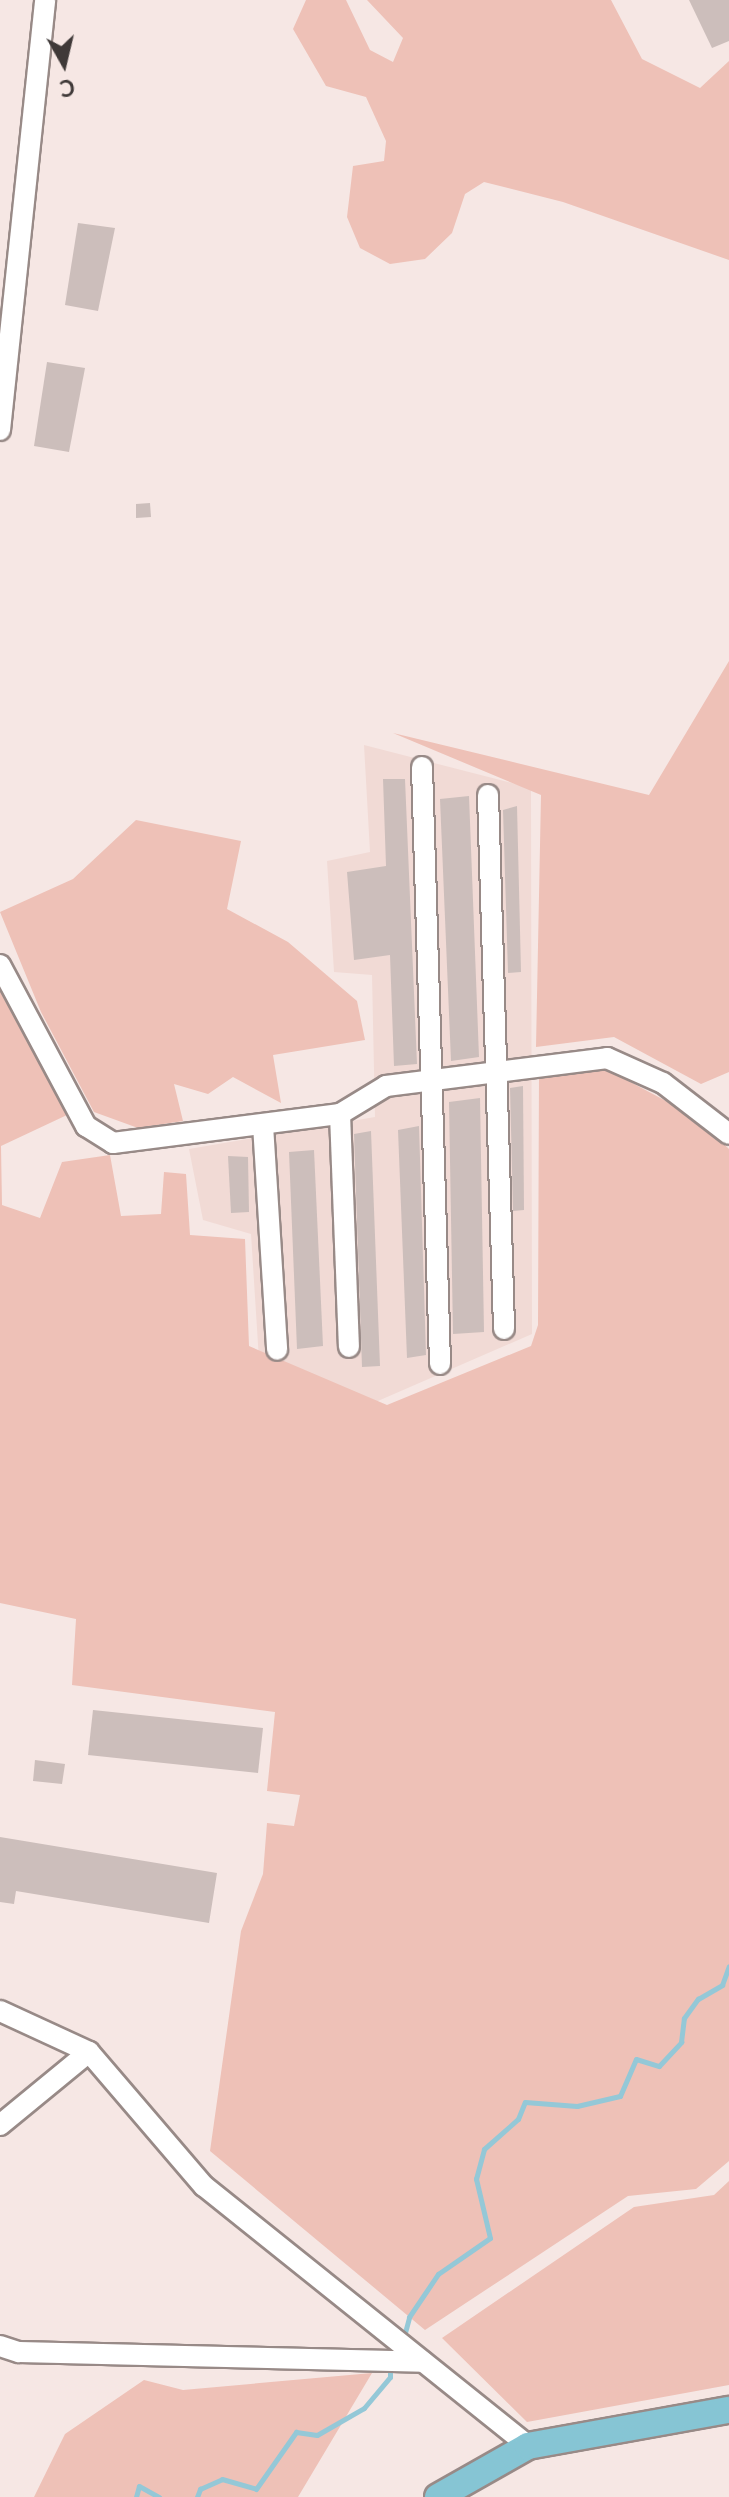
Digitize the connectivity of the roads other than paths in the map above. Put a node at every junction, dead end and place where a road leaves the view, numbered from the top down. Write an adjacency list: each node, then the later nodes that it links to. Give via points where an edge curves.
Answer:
1 (45, 0): 2 (street)
2 (0, 430)
3 (422, 767): 7 (street)
4 (488, 795): 6 (street)
5 (0, 965): 9 (street, via 86,1126 113,1143)
6 (495, 1071): 7 (street); 10 (street, via 607,1058 663,1083); 11 (street)
7 (433, 1080): 8 (street, via 386,1086); 14 (street)
8 (340, 1114): 9 (street); 12 (street)
9 (263, 1125): 13 (street)
10 (729, 1134)
11 (504, 1329)
12 (349, 1347)
13 (277, 1350)
14 (440, 1364)
15 (0, 2011): 16 (street)
16 (89, 2052): 17 (street); 19 (street, via 204,2186)
17 (0, 2125)
18 (0, 2346): 19 (street, via 19,2352)
19 (423, 2362): 21 (street)
20 (729, 2410): 21 (main road)
21 (528, 2446): 22 (main road)
22 (438, 2497)

